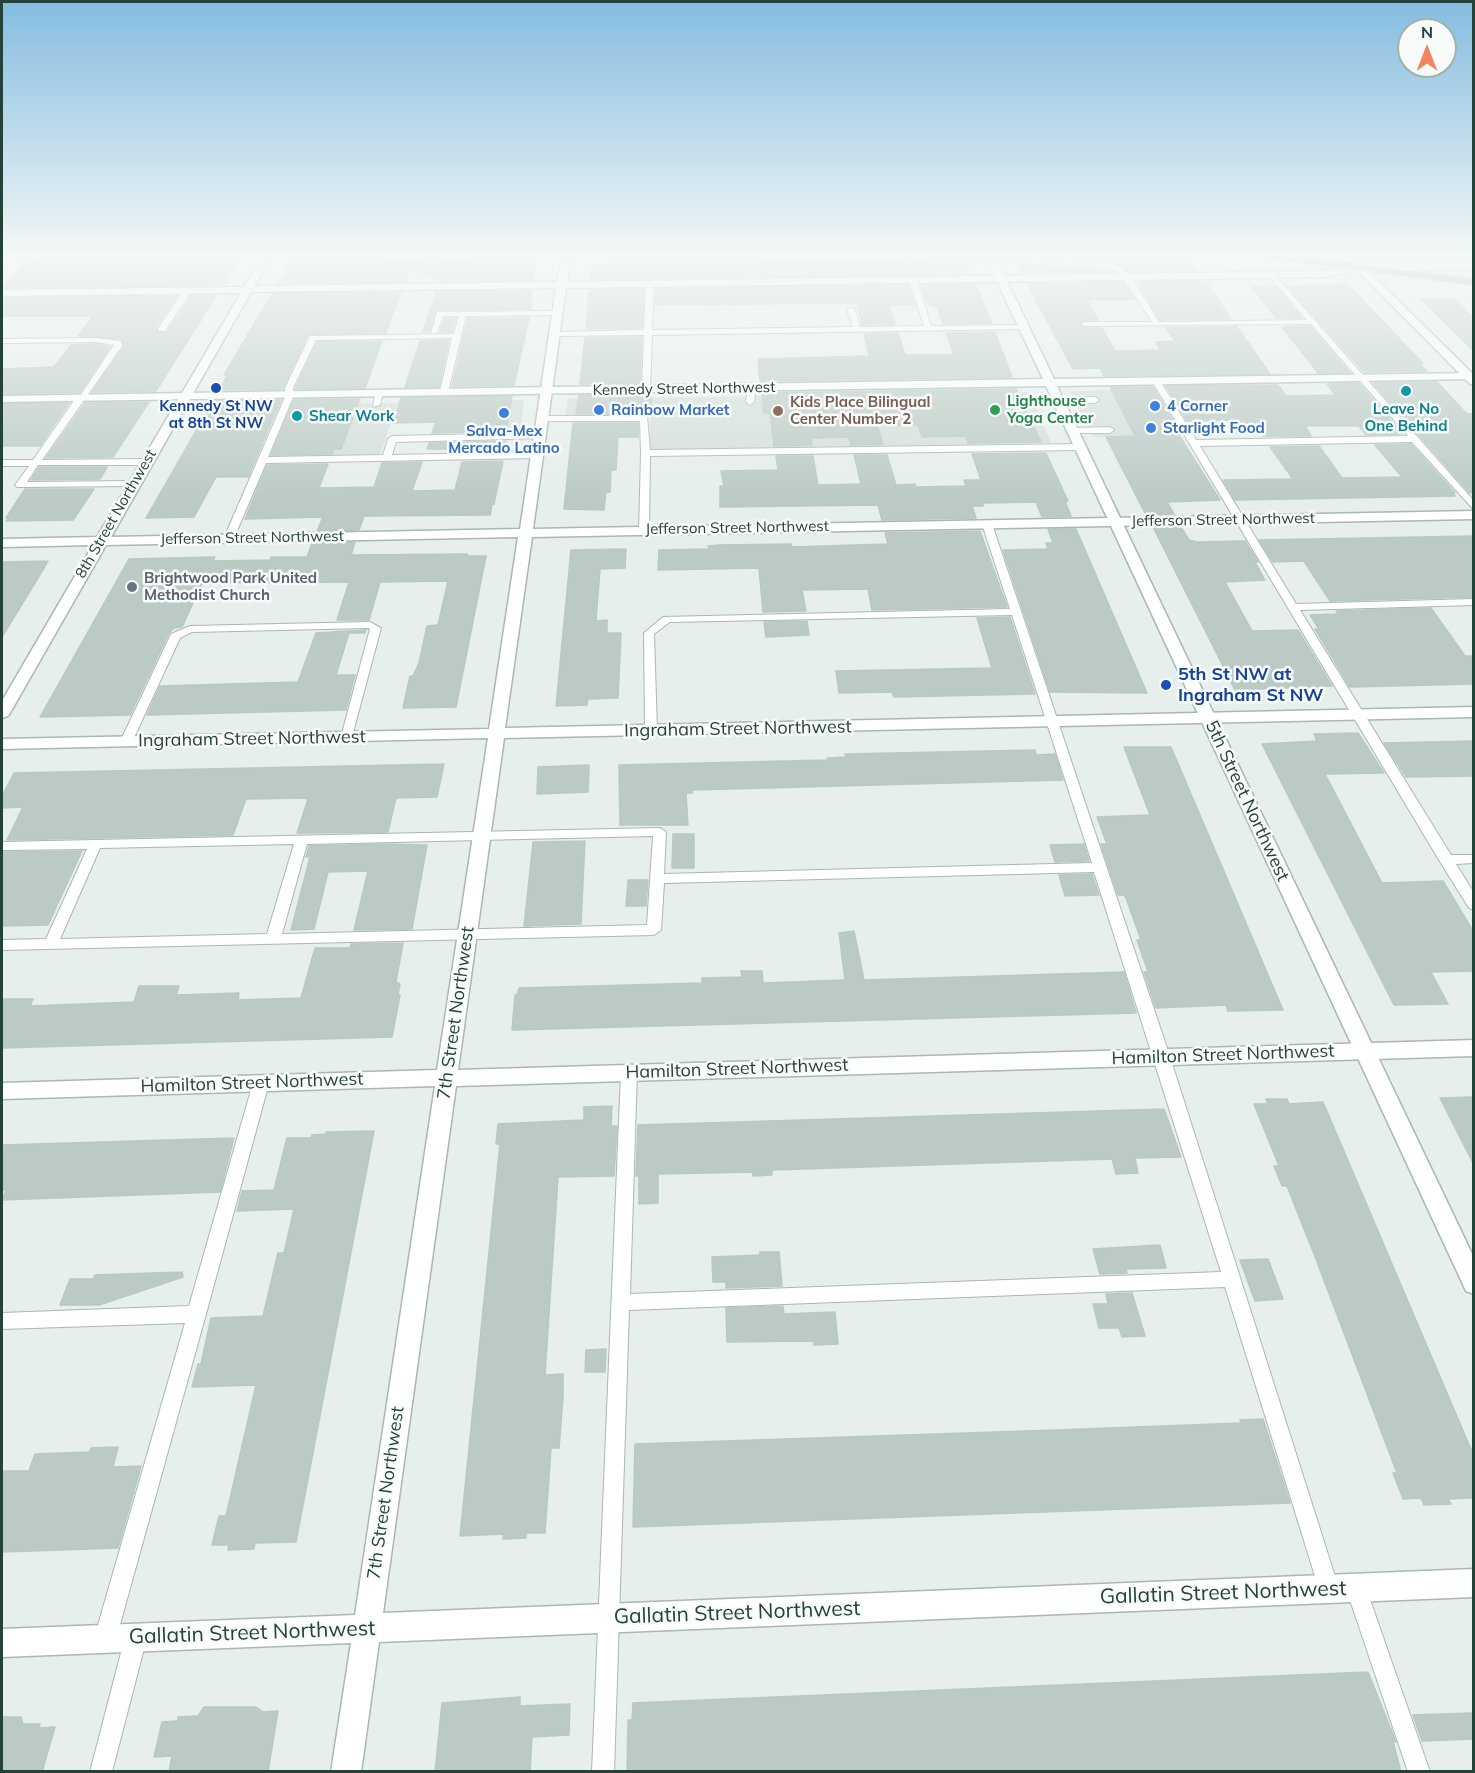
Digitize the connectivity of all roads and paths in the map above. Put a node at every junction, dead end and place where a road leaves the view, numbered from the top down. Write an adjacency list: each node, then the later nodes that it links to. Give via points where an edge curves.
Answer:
1 (457, 336): 17 (lane)
2 (219, 337): 20 (street, 8th Street Northwest)
3 (404, 337): 19 (lane, via 313,338)
4 (555, 337): 16 (street, 7th Street Northwest)
5 (648, 337): 15 (lane)
6 (1029, 337): 13 (street, 5th Street Northwest)
7 (1325, 337): 10 (lane)
8 (1429, 337): 11 (street)
9 (2, 341): 21 (lane, via 118,343)
10 (1360, 378): 11 (street, Kennedy Street Northwest); 12 (street, Kennedy Street Northwest); 30 (lane)
11 (1471, 378)
12 (1156, 381): 13 (street, Kennedy Street Northwest); 31 (lane)
13 (1050, 383): 14 (street, Kennedy Street Northwest); 23 (street, 5th Street Northwest)
14 (752, 387): 15 (street, Kennedy Street Northwest); 25 (lane)
15 (646, 389): 16 (street, Kennedy Street Northwest)
16 (547, 391): 17 (street, Kennedy Street Northwest); 28 (street, 7th Street Northwest)
17 (444, 392): 18 (street, Kennedy Street Northwest)
18 (379, 393): 19 (street, Kennedy Street Northwest); 26 (lane)
19 (290, 395): 20 (street, Kennedy Street Northwest); 34 (lane)
20 (185, 396): 21 (street, Kennedy Street Northwest); 35 (street, 8th Street Northwest)
21 (82, 398): 22 (street, Kennedy Street Northwest); 37 (lane)
22 (2, 399)
23 (1058, 400): 24 (lane); 29 (street, 5th Street Northwest)
24 (1095, 400)
25 (750, 402)
26 (375, 405)
27 (1110, 430): 29 (lane)
28 (540, 437): 32 (lane, via 644,418); 33 (lane); 33 (lane, via 393,439); 45 (street, 7th Street Northwest)
29 (1077, 439): 32 (lane); 42 (street, 5th Street Northwest)
30 (1414, 439): 31 (lane); 39 (lane)
31 (1193, 443): 41 (lane)
32 (646, 453): 44 (lane)
33 (387, 458): 34 (lane)
34 (262, 460): 46 (lane)
35 (146, 462): 37 (lane); 38 (street, 8th Street Northwest)
36 (2, 463): 37 (lane)
37 (35, 463): 38 (lane, via 20,485)
38 (134, 483): 47 (street, 8th Street Northwest)
39 (1473, 507)
40 (1473, 515): 41 (street, Jefferson Street Northwest)
41 (1240, 519): 42 (street, Jefferson Street Northwest); 50 (lane)
42 (1115, 522): 43 (street, Jefferson Street Northwest); 55 (street, 5th Street Northwest)
43 (987, 524): 44 (street, Jefferson Street Northwest); 51 (lane)
44 (644, 530): 45 (street, Jefferson Street Northwest)
45 (526, 533): 46 (street, Jefferson Street Northwest); 58 (street, 7th Street Northwest)
46 (229, 538): 47 (street, Jefferson Street Northwest)
47 (101, 541): 48 (street, Jefferson Street Northwest); 53 (street, 8th Street Northwest)
48 (2, 543)
49 (1473, 602): 50 (lane)
50 (1293, 607): 54 (lane)
51 (1016, 612): 56 (lane); 57 (lane, via 667,619 649,633)
52 (1473, 712): 54 (street, Ingraham Street Northwest)
53 (2, 713)
54 (1358, 715): 55 (street, Ingraham Street Northwest); 66 (lane)
55 (1208, 718): 56 (street, Ingraham Street Northwest); 76 (street, 5th Street Northwest)
56 (1052, 722): 57 (street, Ingraham Street Northwest); 68 (lane)
57 (651, 731): 58 (street, Ingraham Street Northwest)
58 (497, 734): 59 (street, Ingraham Street Northwest); 62 (street, 7th Street Northwest)
59 (347, 738): 60 (street, Ingraham Street Northwest); 60 (lane, via 376,628 370,625 190,629 175,636)
60 (126, 742): 61 (street, Ingraham Street Northwest)
61 (2, 744)
62 (482, 835): 63 (lane); 69 (lane, via 660,832); 71 (street, 7th Street Northwest)
63 (302, 840): 64 (lane); 72 (lane)
64 (95, 845): 65 (lane); 73 (lane)
65 (2, 846)
66 (1446, 860): 67 (lane); 70 (lane)
67 (1473, 860)
68 (1100, 867): 69 (lane); 77 (lane)
69 (657, 879): 71 (lane, via 654,930)
70 (1473, 905)
71 (467, 935): 72 (lane); 79 (street, 7th Street Northwest)
72 (273, 939): 73 (lane)
73 (51, 944): 74 (lane)
74 (2, 945)
75 (1473, 1048): 76 (street, Hamilton Street Northwest)
76 (1365, 1052): 77 (street, Hamilton Street Northwest); 83 (street, 5th Street Northwest)
77 (1162, 1057): 78 (street, Hamilton Street Northwest); 82 (lane)
78 (629, 1072): 79 (street, Hamilton Street Northwest); 84 (lane)
79 (447, 1077): 80 (street, Hamilton Street Northwest); 90 (street, 7th Street Northwest)
80 (261, 1083): 81 (street, Hamilton Street Northwest); 85 (lane)
81 (2, 1091)
82 (1232, 1279): 84 (lane); 88 (lane)
83 (1473, 1284)
84 (620, 1302): 89 (lane)
85 (197, 1314): 86 (lane); 92 (lane)
86 (2, 1321)
87 (1473, 1583): 88 (street, Gallatin Street Northwest)
88 (1343, 1589): 89 (street, Gallatin Street Northwest); 97 (lane)
89 (608, 1618): 90 (street, Gallatin Street Northwest); 96 (lane)
90 (367, 1628): 91 (street, Gallatin Street Northwest); 95 (street, 7th Street Northwest)
91 (136, 1637): 92 (street, Gallatin Street Northwest); 94 (lane)
92 (105, 1639): 93 (street, Gallatin Street Northwest)
93 (2, 1643)
94 (101, 1772)
95 (346, 1772)
96 (603, 1772)
97 (1419, 1772)

